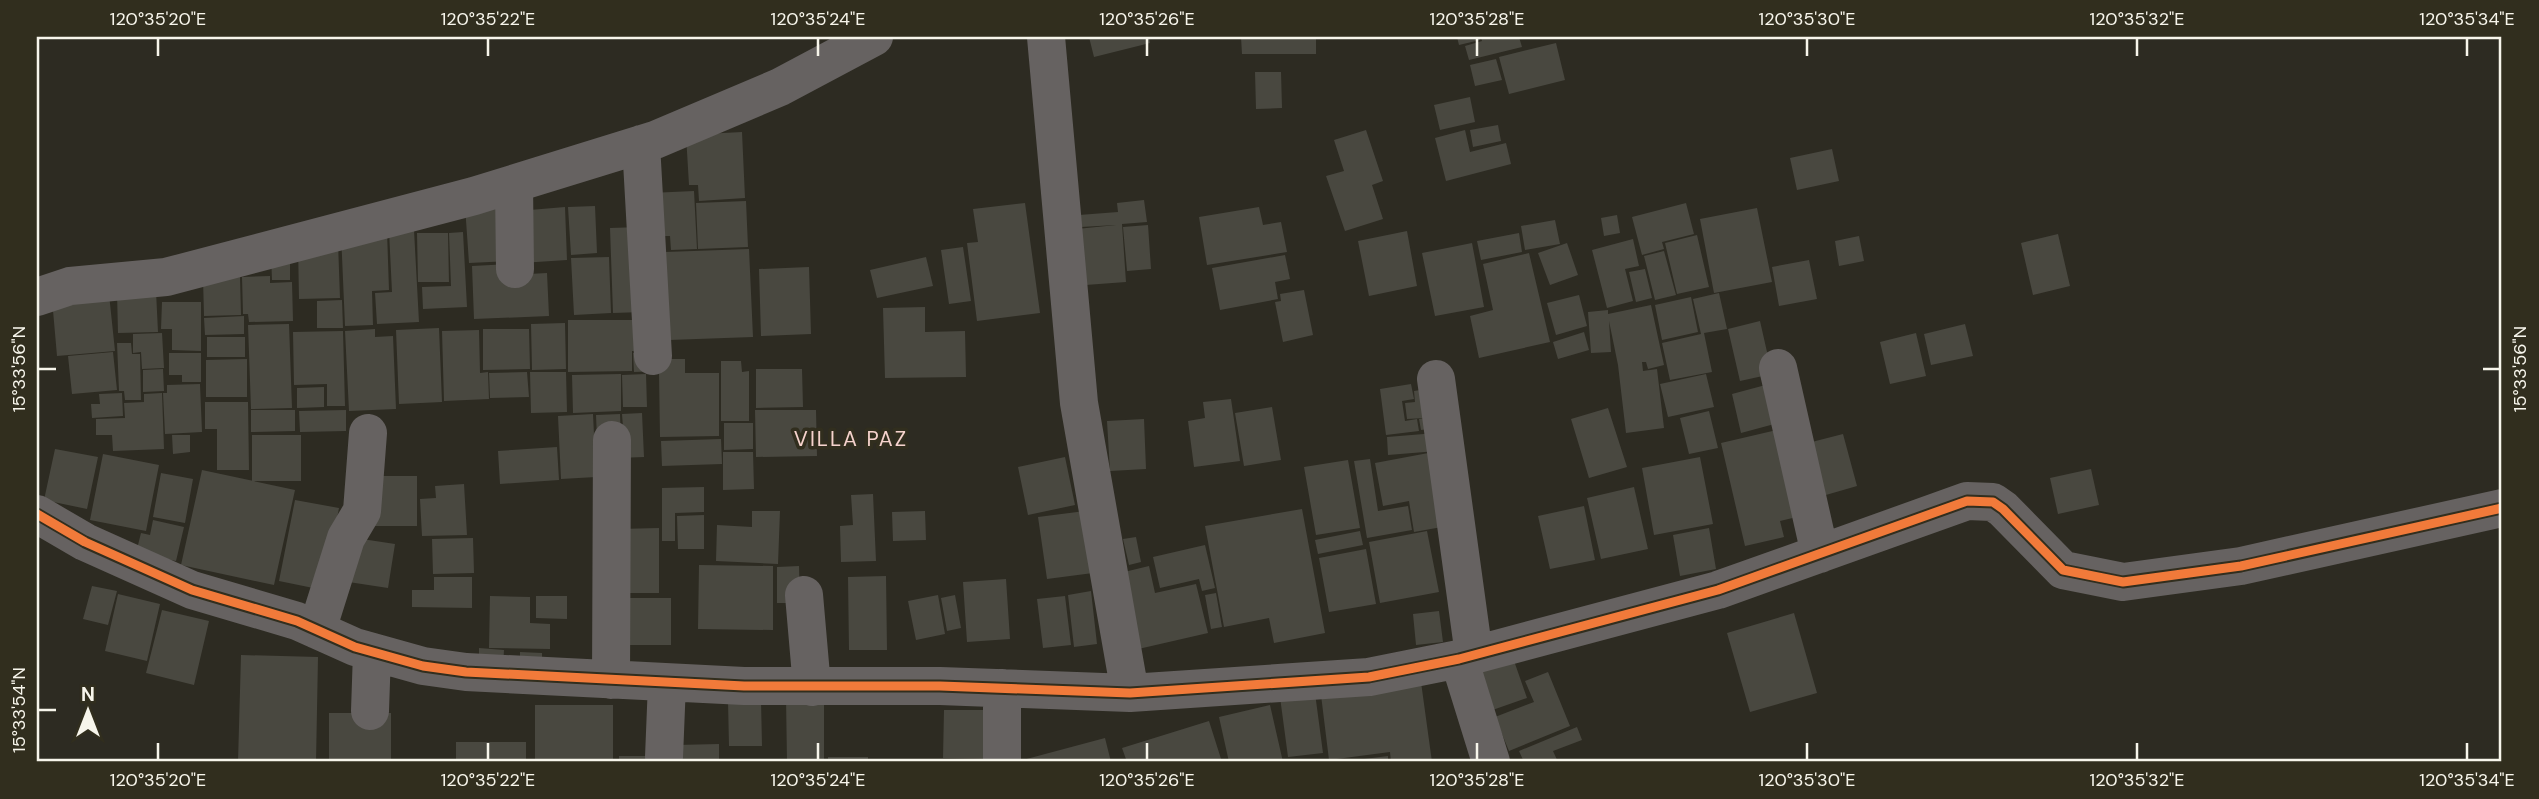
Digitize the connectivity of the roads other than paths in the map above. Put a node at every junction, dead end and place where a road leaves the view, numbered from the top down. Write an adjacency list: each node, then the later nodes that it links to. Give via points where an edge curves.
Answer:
1 (874, 37): 3 (street, via 780,88)
2 (1046, 37): 23 (street, via 1079,403)
3 (641, 144): 4 (street); 7 (street)
4 (514, 184): 5 (street); 6 (street, via 166,277 70,286)
5 (515, 269)
6 (37, 297)
7 (653, 356)
8 (1778, 368): 14 (street)
9 (1436, 379): 18 (street)
10 (368, 433): 16 (street, via 362,511 346,538)
11 (612, 440): 19 (street)
12 (2502, 508): 14 (street, via 2241,566 2123,582 2063,570 1993,502 1967,501)
13 (37, 514): 16 (street, via 85,542 192,590)
14 (1820, 554): 18 (street, via 1718,590)
15 (804, 594): 21 (street)
16 (317, 630): 17 (street)
17 (372, 652): 19 (street, via 466,672); 24 (street)
18 (1466, 657): 23 (street, via 1369,677); 27 (street)
19 (611, 680): 20 (street)
20 (667, 683): 21 (street); 25 (street)
21 (812, 687): 22 (street)
22 (1002, 688): 23 (street); 26 (street)
23 (1130, 693)
24 (370, 711)
25 (664, 757)
26 (1002, 762)
27 (1491, 762)

